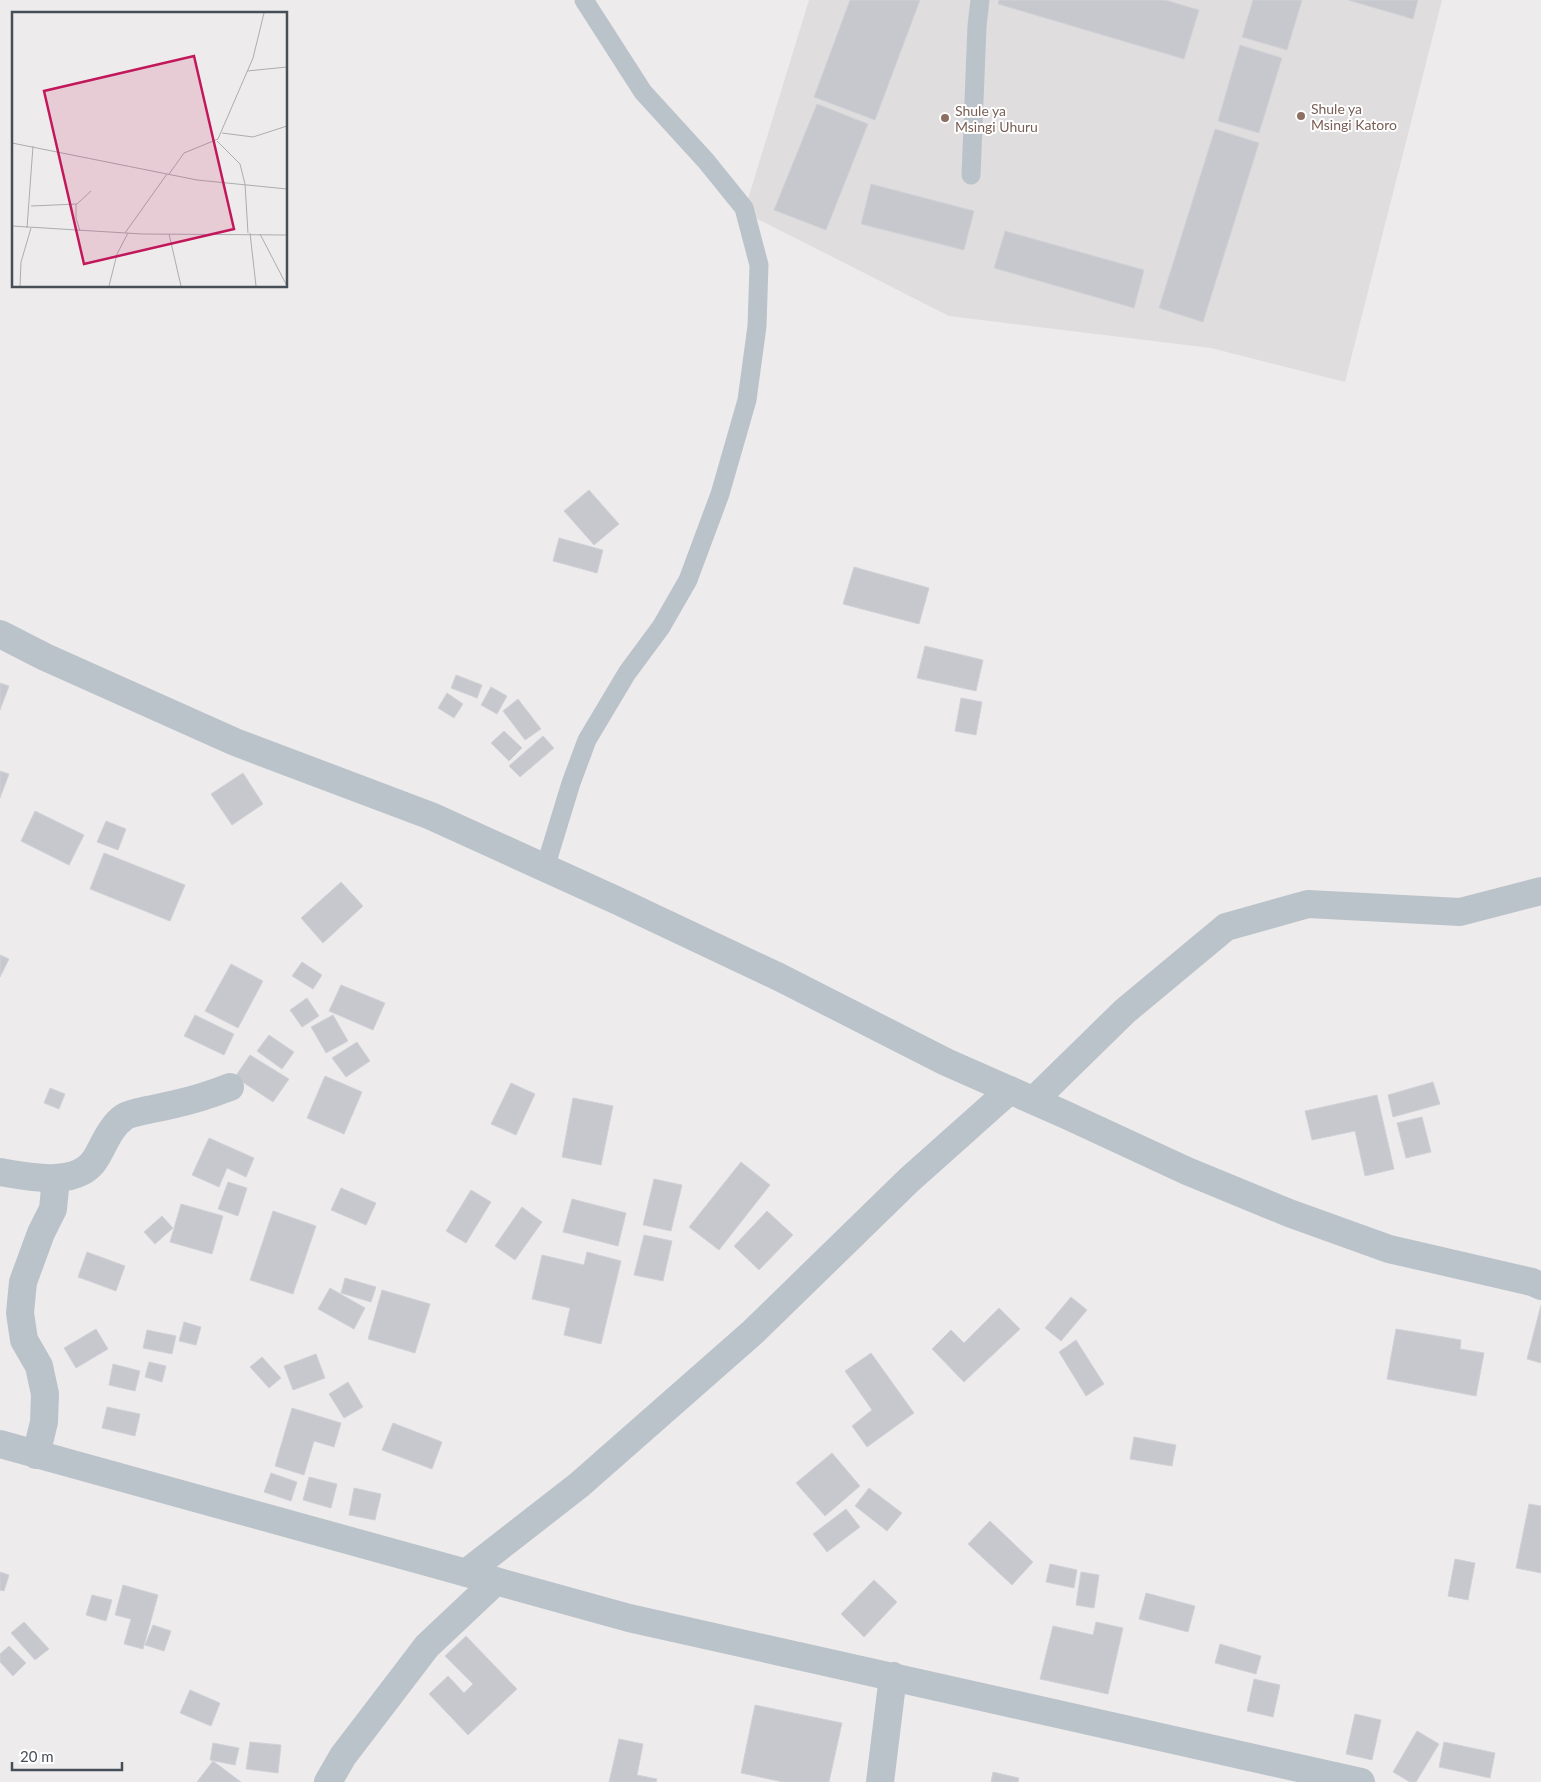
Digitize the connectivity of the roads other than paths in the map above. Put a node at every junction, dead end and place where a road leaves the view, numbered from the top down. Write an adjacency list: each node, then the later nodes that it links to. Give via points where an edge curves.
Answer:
1 (584, 0): 5 (lane, via 643,92 744,208 760,265 757,326 747,400 720,494 688,580 587,740)
2 (980, 0): 3 (lane)
3 (971, 175)
4 (0, 634): 5 (street, via 235,742 431,816)
5 (545, 868): 8 (street, via 779,977 946,1062)
6 (1541, 891): 8 (street, via 1460,912 1308,904 1226,927)
7 (230, 1087): 10 (street, via 124,1117 109,1133 95,1161 81,1173)
8 (1022, 1095): 11 (street, via 1186,1171 1289,1213 1389,1249); 14 (street, via 909,1180 753,1332 579,1484)
9 (0, 1172): 10 (street, via 32,1178)
10 (56, 1178): 13 (street, via 53,1208 23,1282 20,1313 24,1340 40,1366 46,1394 44,1422)
11 (1541, 1286)
12 (0, 1444): 13 (street)
13 (36, 1455): 14 (street)
14 (466, 1573): 15 (street)
15 (496, 1581): 16 (street, via 629,1618); 17 (street, via 428,1646 343,1756)
16 (892, 1676): 18 (street); 19 (street)
17 (328, 1782)
18 (880, 1782)
19 (1361, 1782)

